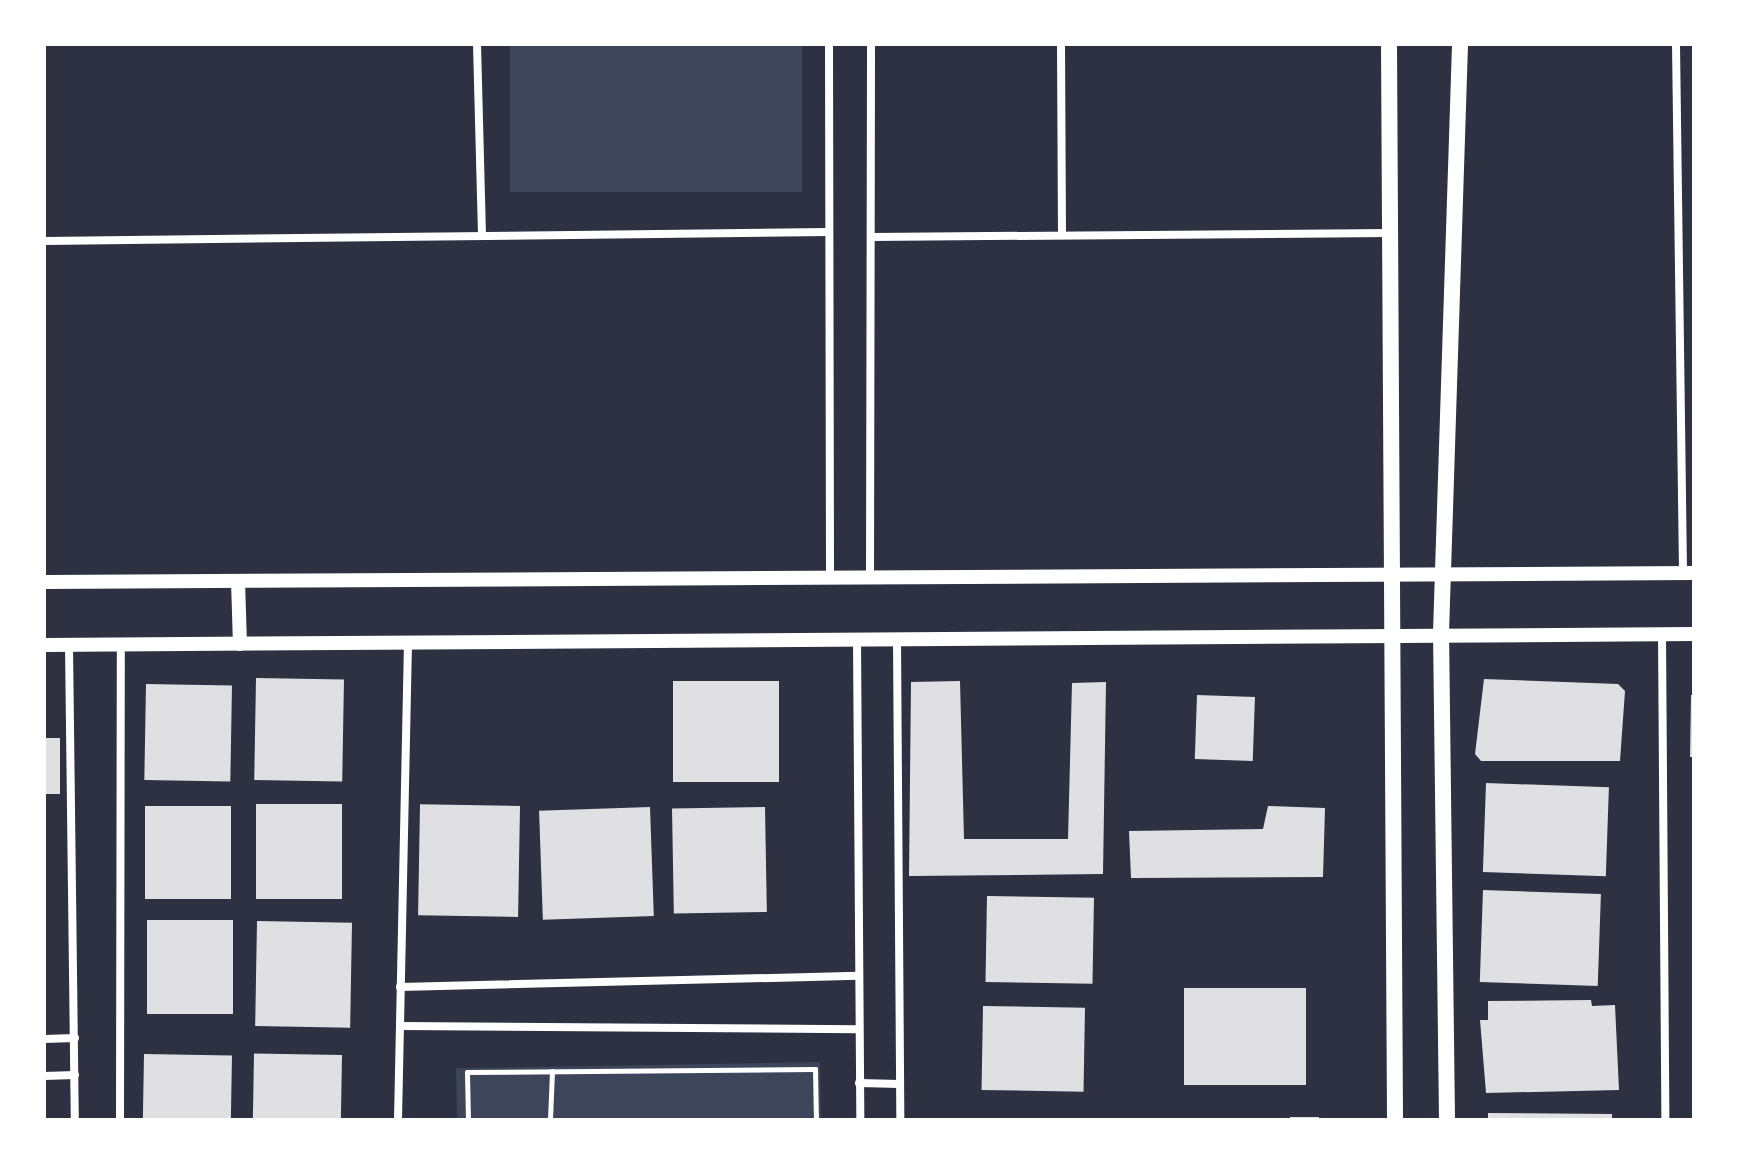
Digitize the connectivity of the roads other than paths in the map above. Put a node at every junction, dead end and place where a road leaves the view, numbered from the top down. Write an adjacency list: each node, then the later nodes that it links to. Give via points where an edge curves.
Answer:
1 (477, 44): 11 (street)
2 (829, 44): 8 (street)
3 (871, 44): 12 (street)
4 (1061, 44): 10 (street)
5 (1389, 44): 9 (main road)
6 (1460, 44): 16 (main road)
7 (1676, 44): 14 (street)
8 (829, 232): 11 (street); 17 (street)
9 (1390, 233): 10 (street); 15 (main road)
10 (1062, 235): 12 (street)
11 (482, 236): 13 (street)
12 (871, 237): 18 (street)
13 (44, 241)
14 (1688, 573): 16 (street)
15 (1392, 575): 16 (street); 18 (street); 24 (main road)
16 (1443, 575): 21 (main road)
17 (830, 578): 18 (street); 19 (street)
18 (870, 578)
19 (238, 581): 20 (street); 29 (street)
20 (44, 582)
21 (1441, 633): 22 (street); 24 (street); 48 (main road)
22 (1662, 634): 23 (street); 49 (street)
23 (1694, 634)
24 (1393, 635): 26 (street); 47 (main road)
25 (857, 640): 26 (street); 27 (street); 32 (street)
26 (897, 640): 41 (street)
27 (408, 643): 29 (street); 33 (street)
28 (121, 644): 29 (street); 31 (street); 43 (street)
29 (240, 644)
30 (44, 645): 31 (street)
31 (69, 645): 36 (street)
32 (858, 976): 33 (street); 35 (street)
33 (400, 987): 34 (street)
34 (400, 1026): 35 (street); 44 (street)
35 (858, 1029): 40 (street)
36 (75, 1038): 37 (street); 38 (street)
37 (44, 1039)
38 (75, 1075): 39 (street); 42 (street)
39 (44, 1076)
40 (859, 1083): 41 (street); 45 (street)
41 (899, 1084): 46 (street)
42 (75, 1120)
43 (120, 1120)
44 (398, 1120)
45 (860, 1120)
46 (900, 1120)
47 (1395, 1120)
48 (1447, 1120)
49 (1665, 1120)

